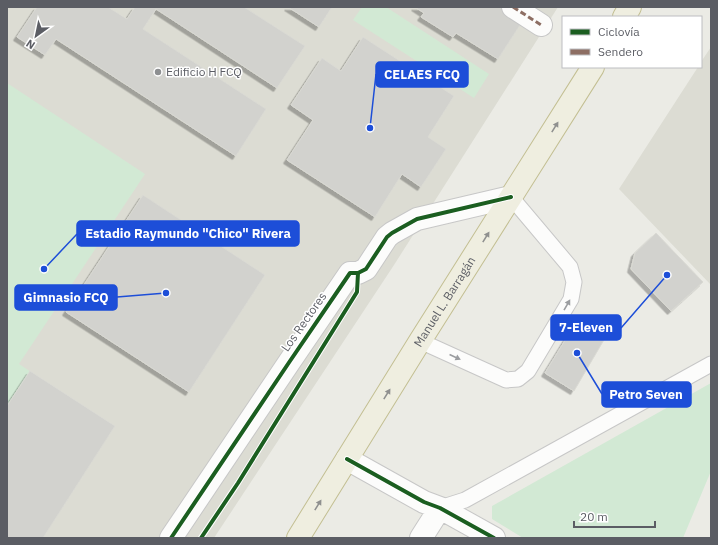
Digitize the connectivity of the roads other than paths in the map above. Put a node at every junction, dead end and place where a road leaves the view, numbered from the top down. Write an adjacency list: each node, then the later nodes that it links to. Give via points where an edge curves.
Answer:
1 (513, 7): 4 (street)
2 (630, 7): 3 (highway)
3 (625, 16)
4 (541, 25)
5 (592, 68): 6 (highway, Manuel L. Barragán, one-way to 5)
6 (511, 197): 7 (highway, Manuel L. Barragán, one-way to 6); 7 (lane, one-way to 6, via 506,380 518,379 528,371 571,299 574,282 570,267); 11 (street, Los Rectores, via 416,219 387,237 366,269 350,273)
7 (420, 341): 9 (highway, Manuel L. Barragán, one-way to 7)
8 (711, 364): 10 (lane, via 466,500)
9 (347, 458): 10 (street, via 424,502); 12 (highway, Manuel L. Barragán, one-way to 9)
10 (440, 508): 13 (street); 14 (street)
11 (171, 538)
12 (298, 538)
13 (422, 538)
14 (494, 538)

